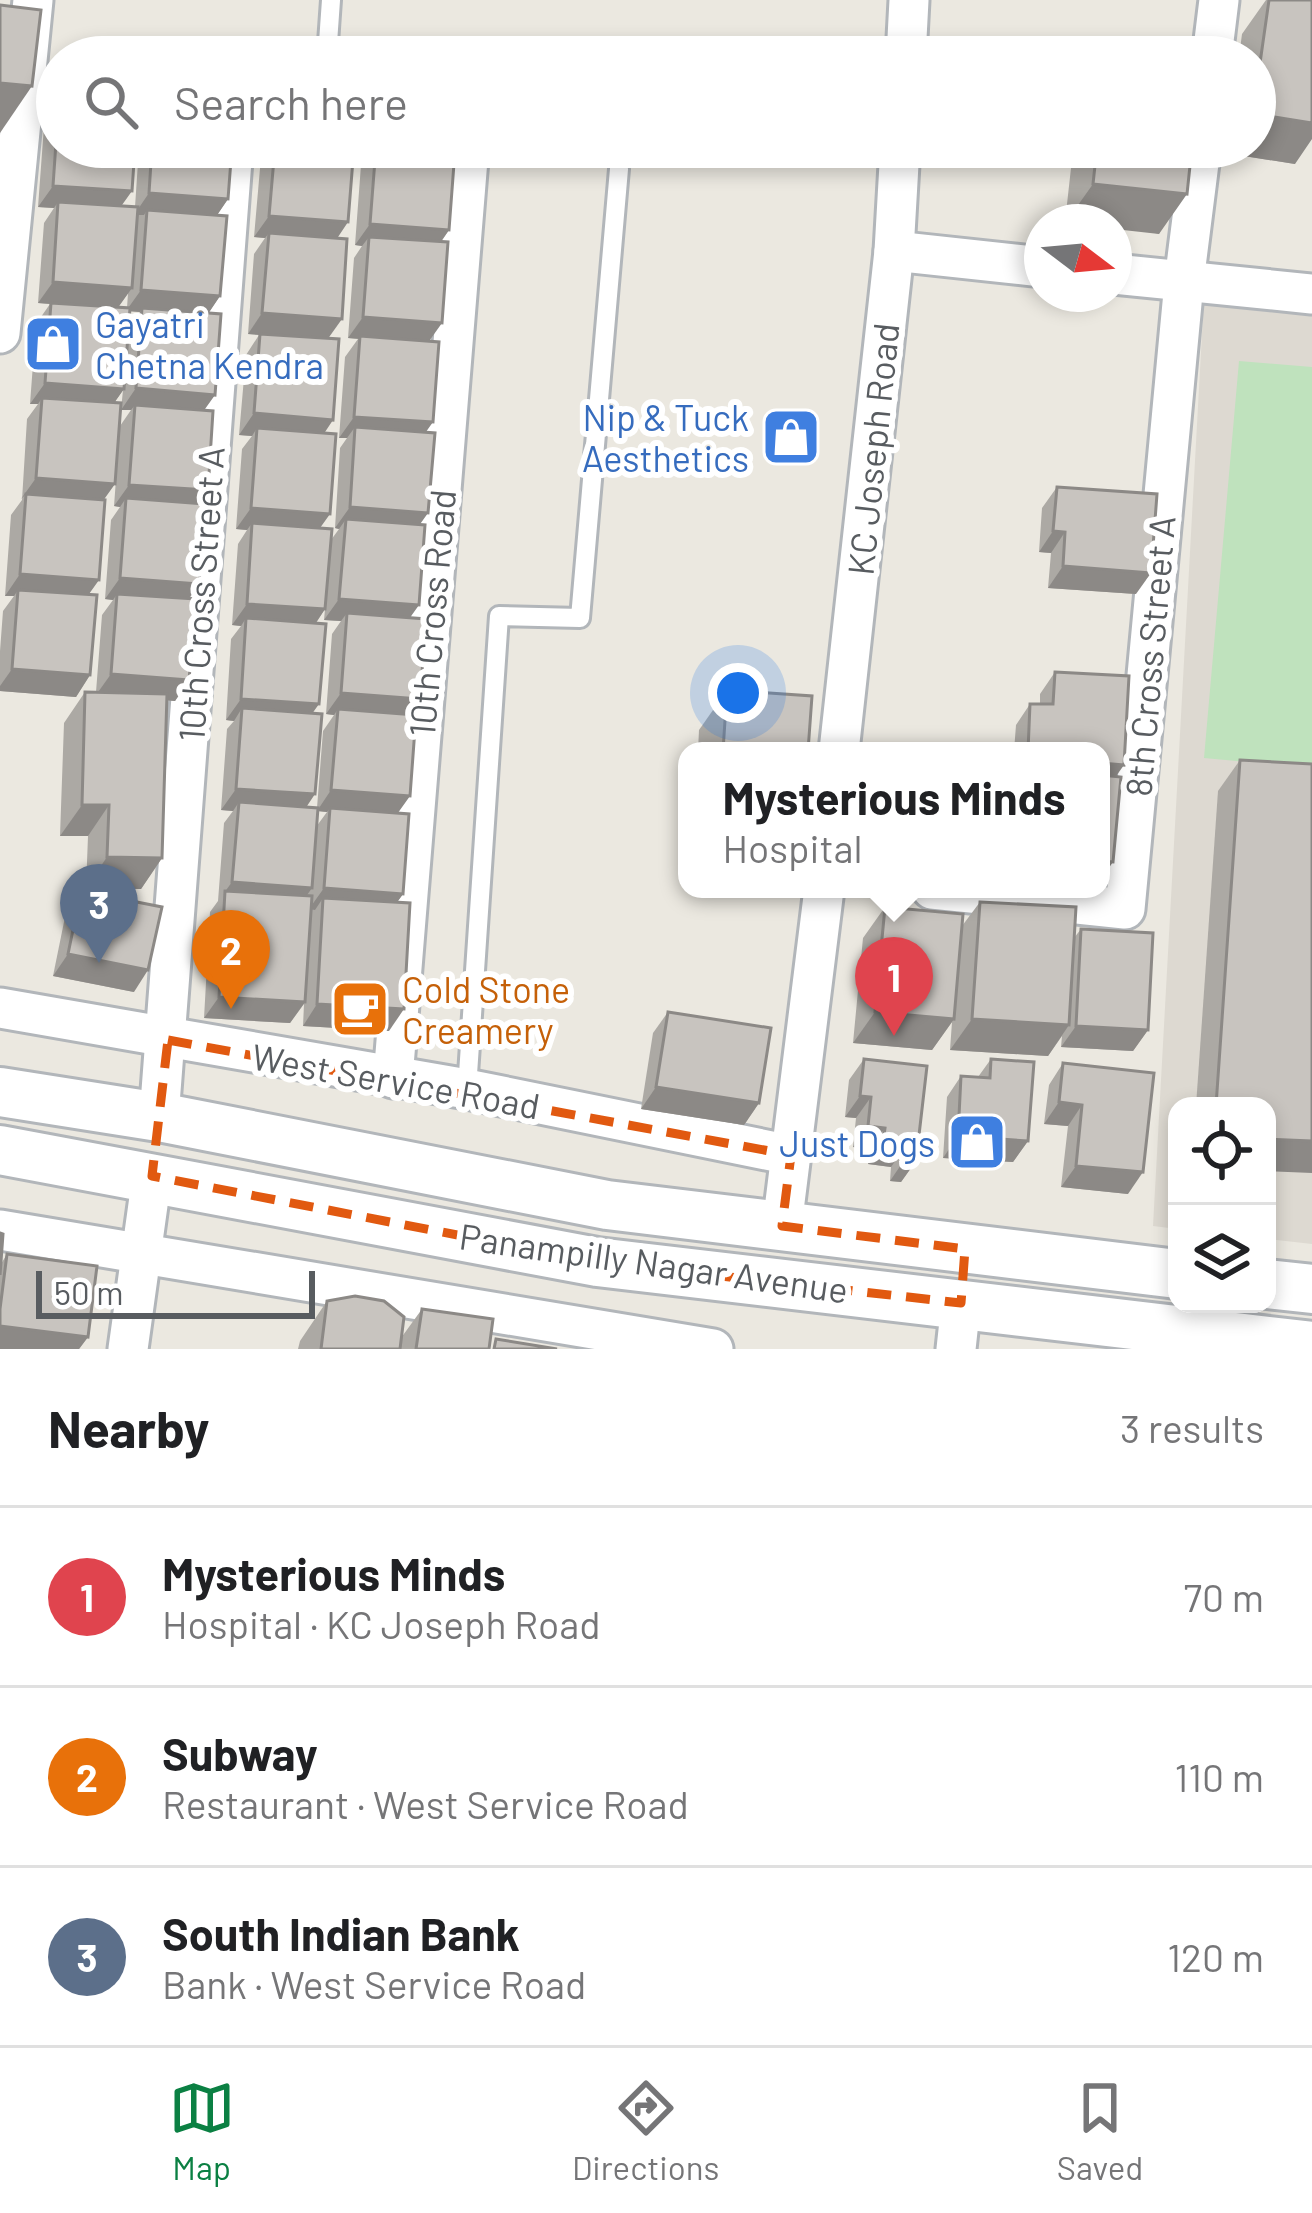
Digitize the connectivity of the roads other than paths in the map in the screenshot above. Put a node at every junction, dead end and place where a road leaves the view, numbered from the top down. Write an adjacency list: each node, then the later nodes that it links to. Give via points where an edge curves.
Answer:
1 (33, 0): 5 (street)
2 (331, 0): 6 (lane)
3 (909, 0): 7 (street)
4 (1219, 0): 8 (street)
5 (37, 36)
6 (328, 36)
7 (907, 36)
8 (1215, 36)
9 (36, 122): 20 (street)
10 (231, 168): 25 (street, 10th Cross Street A)
11 (467, 168): 26 (street, 10th Cross Road)
12 (899, 168): 15 (street, KC Joseph Road)
13 (1198, 168): 18 (street)
14 (619, 169): 27 (lane, via 580,618 499,616)
15 (893, 251): 16 (street); 21 (street, KC Joseph Road)
16 (1024, 265)
17 (1132, 276): 18 (street)
18 (1184, 282): 19 (street); 23 (street, 8th Cross Street A, via 1125,909)
19 (1312, 294)
20 (0, 333)
21 (840, 742)
22 (823, 898): 31 (street)
23 (1019, 898)
24 (0, 1008): 25 (street, West Service Road)
25 (168, 1040): 26 (street, West Service Road); 29 (street)
26 (393, 1078): 27 (street, West Service Road)
27 (467, 1089): 31 (street, West Service Road)
28 (0, 1092): 29 (street, Panampilly Nagar Avenue)
29 (159, 1117): 32 (street); 33 (street, Panampilly Nagar Avenue, via 607,1205)
30 (0, 1150): 32 (street, Panampilly Nagar Avenue)
31 (791, 1155): 33 (street)
32 (152, 1176): 36 (street); 38 (street, Panampilly Nagar Avenue, via 597,1262)
33 (782, 1226): 35 (street, Panampilly Nagar Avenue); 38 (street)
34 (0, 1230): 36 (street)
35 (965, 1249): 37 (street, Panampilly Nagar Avenue); 41 (street)
36 (143, 1252): 44 (street); 45 (street)
37 (1168, 1273)
38 (775, 1282): 41 (street, Panampilly Nagar Avenue)
39 (1276, 1285): 40 (street)
40 (1312, 1289)
41 (958, 1326): 42 (street, Panampilly Nagar Avenue)
42 (1218, 1342): 43 (street, Panampilly Nagar Avenue)
43 (1312, 1346)
44 (128, 1349)
45 (713, 1349)

